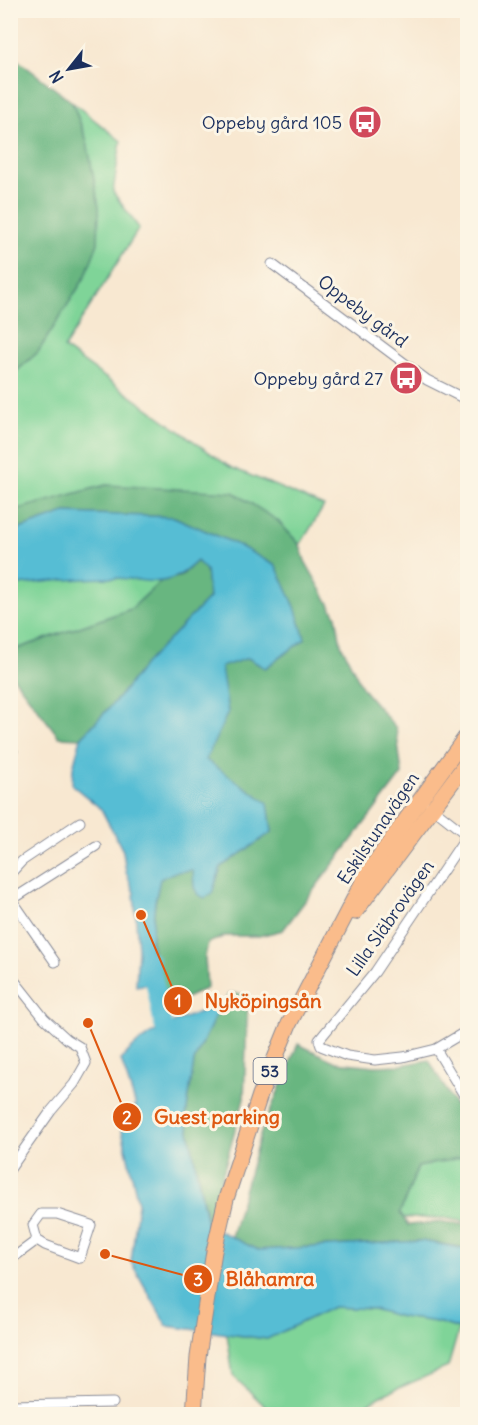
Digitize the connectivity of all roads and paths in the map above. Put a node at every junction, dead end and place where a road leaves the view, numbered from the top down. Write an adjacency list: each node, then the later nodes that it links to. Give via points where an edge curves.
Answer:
1 (272, 264): 2 (street, Oppeby gård, via 427,380)
2 (468, 398)
3 (468, 734): 5 (main road, Eskilstunavägen / 53)
4 (468, 760): 5 (main road, Eskilstunavägen / 53)
5 (427, 804): 7 (street); 21 (main road, Eskilstunavägen / 53, via 368,872 289,1024 260,1095 226,1199 214,1251)
6 (80, 822): 9 (street, via 22,861)
7 (467, 836): 14 (street, Lilla Släbrovägen, via 375,972 319,1041 321,1046 346,1056 375,1060)
8 (96, 846): 10 (street)
9 (10, 874)
10 (11, 900): 11 (street)
11 (54, 962)
12 (10, 975): 16 (street, via 44,1018 80,1047 86,1063)
13 (468, 1030): 14 (street)
14 (436, 1049): 15 (street)
15 (468, 1102)
16 (10, 1169)
17 (37, 1240): 17 (street, via 80,1258 91,1225 57,1214 42,1214 33,1225); 18 (street)
18 (10, 1260)
19 (113, 1403): 20 (street)
20 (10, 1405)
21 (194, 1414)

